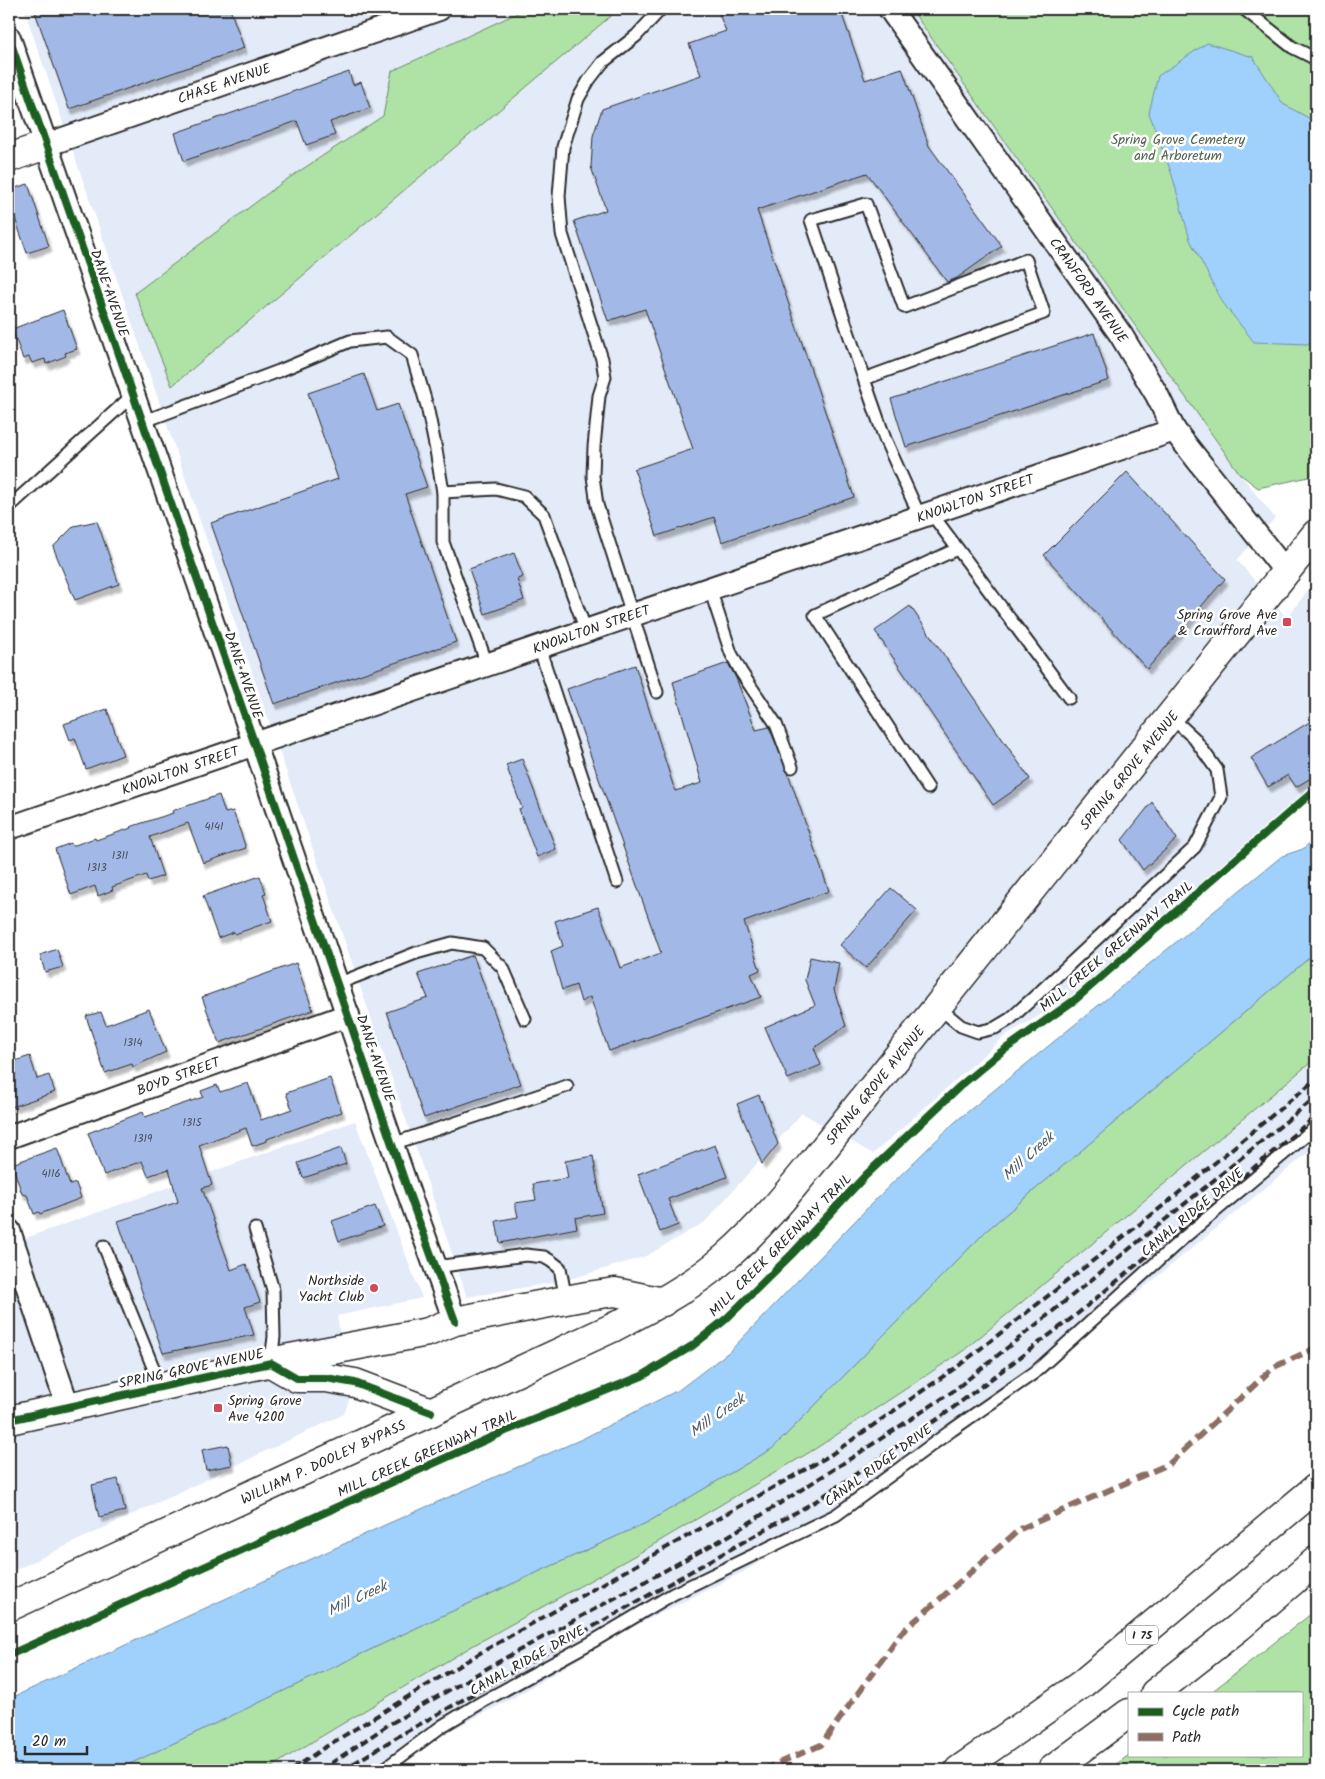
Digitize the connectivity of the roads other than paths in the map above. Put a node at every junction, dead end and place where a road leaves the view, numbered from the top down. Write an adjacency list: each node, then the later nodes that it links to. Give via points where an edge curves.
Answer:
1 (439, 9): 7 (street, CHASE AVENUE)
2 (662, 9): 20 (lane, via 636,36 603,62 588,80 578,99 563,147 558,196 562,234 605,376 599,396 594,447 597,505)
3 (890, 9): 12 (street, CRAWFORD AVENUE, via 1122,335)
4 (1244, 9): 6 (lane, via 1292,47)
5 (9, 38): 7 (street, DANE AVENUE)
6 (1316, 59)
7 (46, 145): 8 (main road, CHASE AVENUE); 10 (street, DANE AVENUE)
8 (9, 158)
9 (864, 379): 9 (lane, via 1044,313 1026,260 904,307 866,204 811,220); 15 (lane, via 885,439)
10 (133, 395): 11 (street, DANE AVENUE); 14 (lane)
11 (142, 422): 13 (lane, via 350,341 386,338 412,355 427,406); 27 (street, DANE AVENUE)
12 (1174, 430): 15 (street, KNOWLTON STREET); 18 (street, CRAWFORD AVENUE)
13 (443, 492): 21 (lane, via 496,489 524,496 544,515); 23 (lane, via 443,542)
14 (9, 507)
15 (926, 515): 17 (lane); 19 (street, KNOWLTON STREET)
16 (1316, 534): 18 (main road, SPRING GROVE AVENUE)
17 (957, 549): 25 (lane); 29 (lane, via 815,615)
18 (1286, 572): 26 (main road, SPRING GROVE AVENUE)
19 (710, 589): 20 (street, KNOWLTON STREET); 28 (lane, via 731,652 776,724)
20 (632, 616): 21 (street, KNOWLTON STREET); 24 (lane)
21 (586, 631): 22 (street, KNOWLTON STREET)
22 (539, 647): 23 (street, KNOWLTON STREET); 31 (lane)
23 (487, 664): 27 (street, KNOWLTON STREET)
24 (657, 692)
25 (1069, 698)
26 (1171, 717): 33 (main road, SPRING GROVE AVENUE); 33 (lane, via 1194,738 1218,770 1221,797 1195,847 1010,1019 995,1028 978,1032 960,1026)
27 (255, 744): 30 (street, KNOWLTON STREET); 32 (street, DANE AVENUE)
28 (792, 767)
29 (928, 788)
30 (9, 828)
31 (616, 882)
32 (337, 984): 34 (street, DANE AVENUE); 35 (lane, via 416,953 452,943 483,948 503,968)
33 (938, 1007): 45 (main road, SPRING GROVE AVENUE, via 766,1219 725,1258)
34 (348, 1015): 38 (street, BOYD STREET); 39 (street, DANE AVENUE)
35 (525, 1019)
36 (567, 1086): 39 (lane)
37 (1316, 1127): 57 (lane, CANAL RIDGE DRIVE, via 1181,1240 1034,1373 836,1515 673,1594 442,1726)
38 (9, 1137)
39 (392, 1144): 43 (street, DANE AVENUE)
40 (255, 1229): 47 (lane, via 273,1290)
41 (9, 1231): 49 (street)
42 (104, 1246): 48 (lane)
43 (435, 1267): 44 (lane, via 526,1255 544,1257 560,1268); 46 (street, DANE AVENUE)
44 (566, 1300): 45 (main road, SPRING GROVE AVENUE, via 615,1292); 46 (main road, SPRING GROVE AVENUE)
45 (663, 1302): 50 (main road, WILLIAM P. DOOLEY BYPASS)
46 (455, 1321): 47 (main road, SPRING GROVE AVENUE, via 428,1332)
47 (271, 1363): 48 (main road, SPRING GROVE AVENUE); 50 (main road, SPRING GROVE AVENUE, via 297,1378 355,1383)
48 (161, 1387): 49 (main road, SPRING GROVE AVENUE)
49 (68, 1407): 51 (main road, SPRING GROVE AVENUE)
50 (432, 1412): 54 (main road, WILLIAM P. DOOLEY BYPASS)
51 (9, 1420)
52 (1316, 1488): 58 (main road, I 75, via 1082,1684)
53 (1316, 1561): 55 (main road)
54 (9, 1606)
55 (1156, 1692)
56 (1128, 1714): 59 (main road)
57 (383, 1770)
58 (958, 1770)
59 (1052, 1770)

